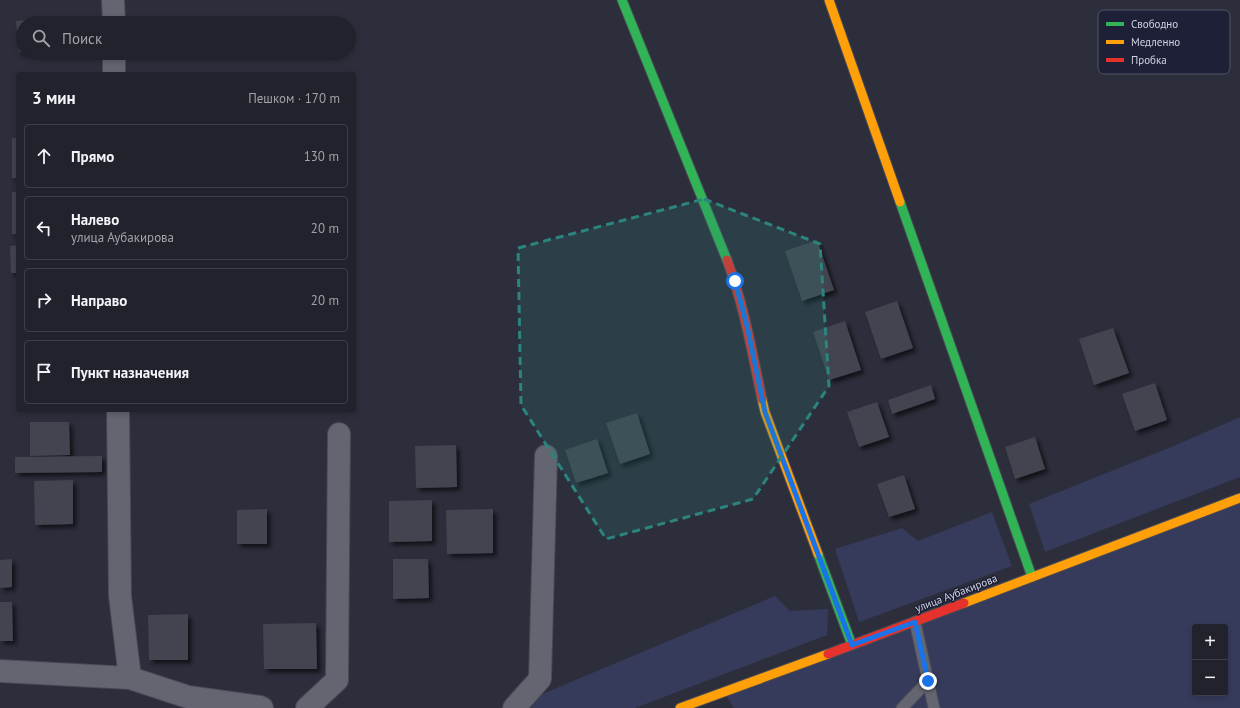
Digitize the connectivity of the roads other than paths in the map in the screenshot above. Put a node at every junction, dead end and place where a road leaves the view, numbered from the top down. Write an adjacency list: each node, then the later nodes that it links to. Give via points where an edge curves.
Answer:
1 (113, 0): 4 (street)
2 (622, 0): 13 (street, via 735,281 765,412)
3 (829, 0): 11 (street)
4 (114, 16)
5 (114, 60): 6 (street)
6 (114, 72)
7 (118, 412): 15 (street, via 120,596)
8 (339, 434): 18 (street, via 337,680)
9 (546, 456): 19 (street, via 540,679)
10 (1240, 498): 11 (street, улица Аубакирова)
11 (1032, 577): 12 (street, улица Аубакирова)
12 (915, 622): 13 (street, улица Аубакирова); 16 (lane)
13 (852, 645): 20 (street, улица Аубакирова)
14 (0, 671): 15 (street)
15 (130, 678): 17 (street, via 188,697)
16 (928, 681): 21 (lane); 22 (lane)
17 (262, 708)
18 (307, 708)
19 (514, 708)
20 (680, 708)
21 (902, 708)
22 (934, 708)

